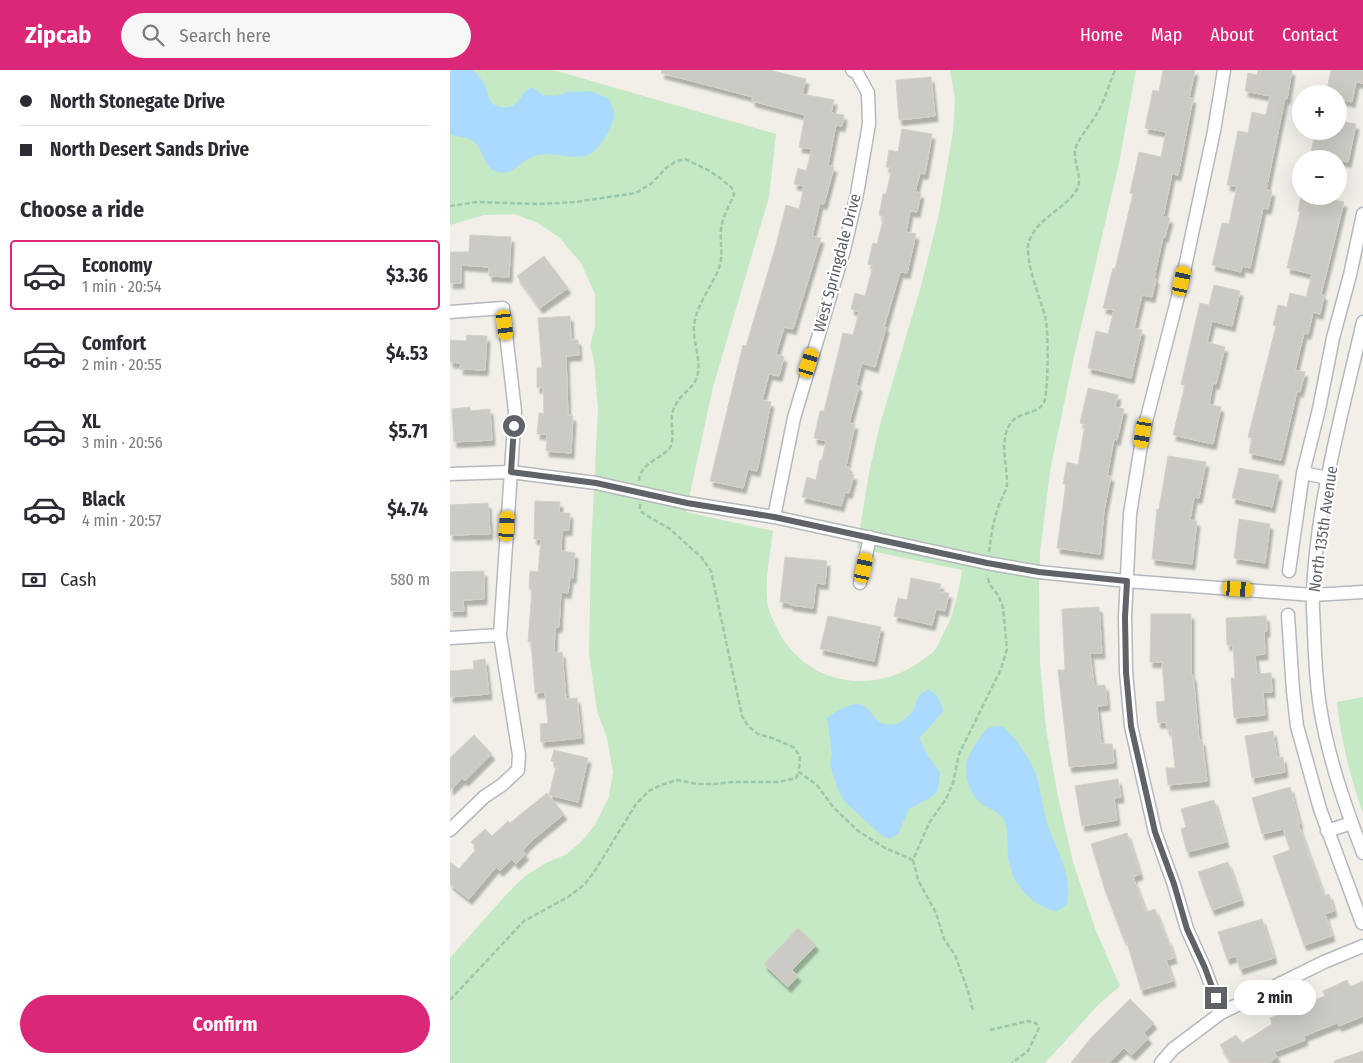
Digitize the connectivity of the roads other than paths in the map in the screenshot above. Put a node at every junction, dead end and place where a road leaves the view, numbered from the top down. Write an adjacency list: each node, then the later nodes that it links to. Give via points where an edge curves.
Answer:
1 (852, 70): 10 (street, West Springdale Drive, via 868,94 869,124 857,194 844,250 794,418)
2 (1224, 70): 13 (street, via 1182,281 1143,433 1130,514)
3 (1362, 220): 7 (street)
4 (450, 312): 6 (street, via 503,308 515,411)
5 (1363, 322): 9 (street, North 135th Avenue)
6 (511, 472): 8 (street); 10 (street, via 596,483 687,503); 18 (street)
7 (1303, 472): 9 (street); 12 (street)
8 (450, 474)
9 (1328, 478): 16 (street, North 135th Avenue, via 1316,551)
10 (774, 517): 11 (street)
11 (870, 537): 13 (street, via 1039,572); 14 (street)
12 (1289, 571)
13 (1127, 581): 16 (street); 26 (street, via 1126,672 1131,726 1155,832 1187,929)
14 (860, 583)
15 (1363, 592): 16 (street)
16 (1313, 594): 20 (street, North 135th Avenue, via 1320,706 1327,744)
17 (1288, 615): 22 (street, via 1297,726)
18 (500, 635): 19 (street); 21 (street, via 519,755 518,770)
19 (450, 638)
20 (1352, 823): 22 (street); 23 (street, North 135th Avenue)
21 (450, 830)
22 (1328, 832): 24 (street)
23 (1363, 853)
24 (1362, 923)
25 (1363, 946): 26 (street)
26 (1221, 1013): 27 (street, via 1173,1049)
27 (1161, 1063)

